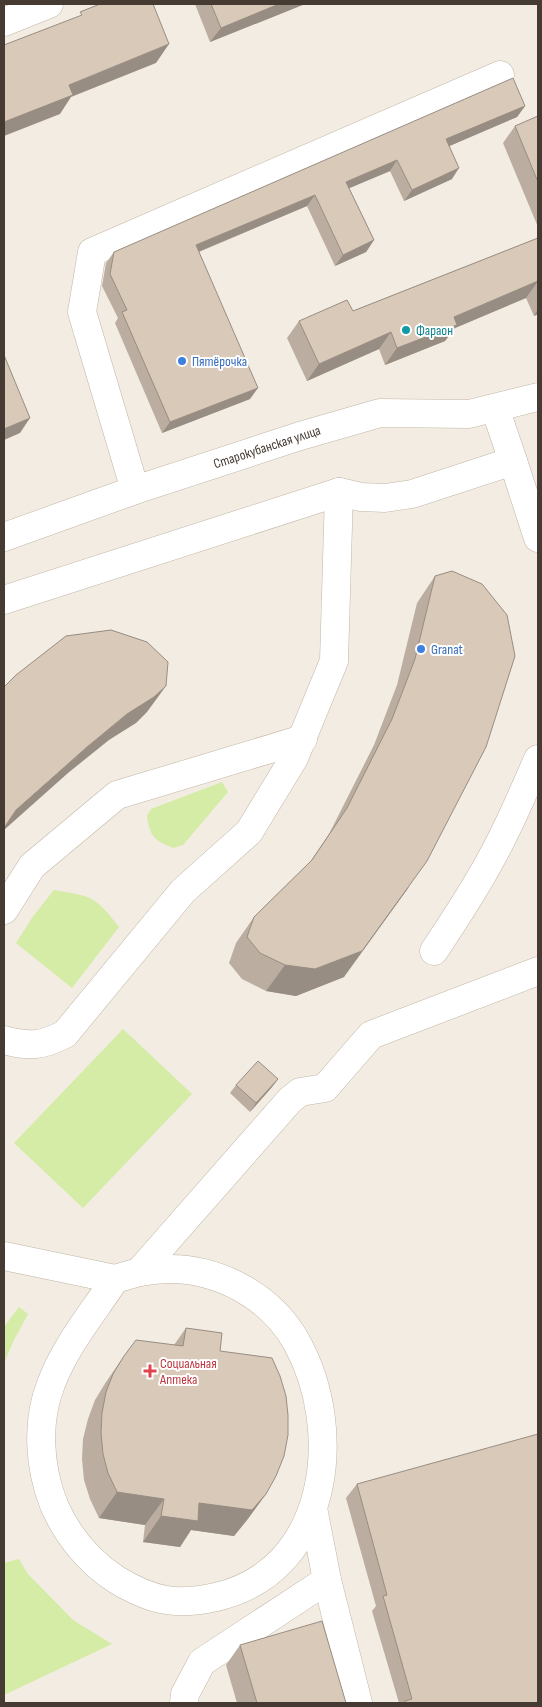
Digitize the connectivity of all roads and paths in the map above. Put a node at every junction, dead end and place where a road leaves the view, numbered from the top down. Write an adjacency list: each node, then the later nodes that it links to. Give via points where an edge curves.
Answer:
1 (49, 4): 2 (street)
2 (4, 22)
3 (500, 75): 7 (street, via 92,252 82,312)
4 (538, 397): 5 (street, Старокубанская улица)
5 (496, 408): 6 (street); 7 (street, Старокубанская улица, via 469,414 380,412)
6 (513, 461): 8 (street, via 412,494 385,498); 10 (street)
7 (135, 490): 9 (street, Старокубанская улица)
8 (339, 492): 11 (street); 12 (street, via 334,661)
9 (4, 537)
10 (538, 538)
11 (4, 600)
12 (302, 739): 14 (street, via 116,795 32,866); 17 (street, via 249,832 183,891 65,1034 35,1045)
13 (538, 759): 15 (street, via 491,859)
14 (4, 910)
15 (434, 951)
16 (538, 971): 19 (street, via 372,1035 324,1088 300,1092 290,1100)
17 (4, 1040)
18 (4, 1256): 19 (street)
19 (127, 1276): 20 (street, via 167,1269 194,1271 220,1278 244,1289 280,1318 305,1358 321,1410 323,1464); 20 (street, via 61,1361 43,1412 43,1466 49,1492 59,1516 88,1557 128,1587 155,1599 203,1600 250,1585 271,1571 304,1531)
20 (314, 1508): 21 (street)
21 (327, 1580): 22 (street, via 202,1662 185,1694); 23 (street)
22 (184, 1703)
23 (358, 1703)

